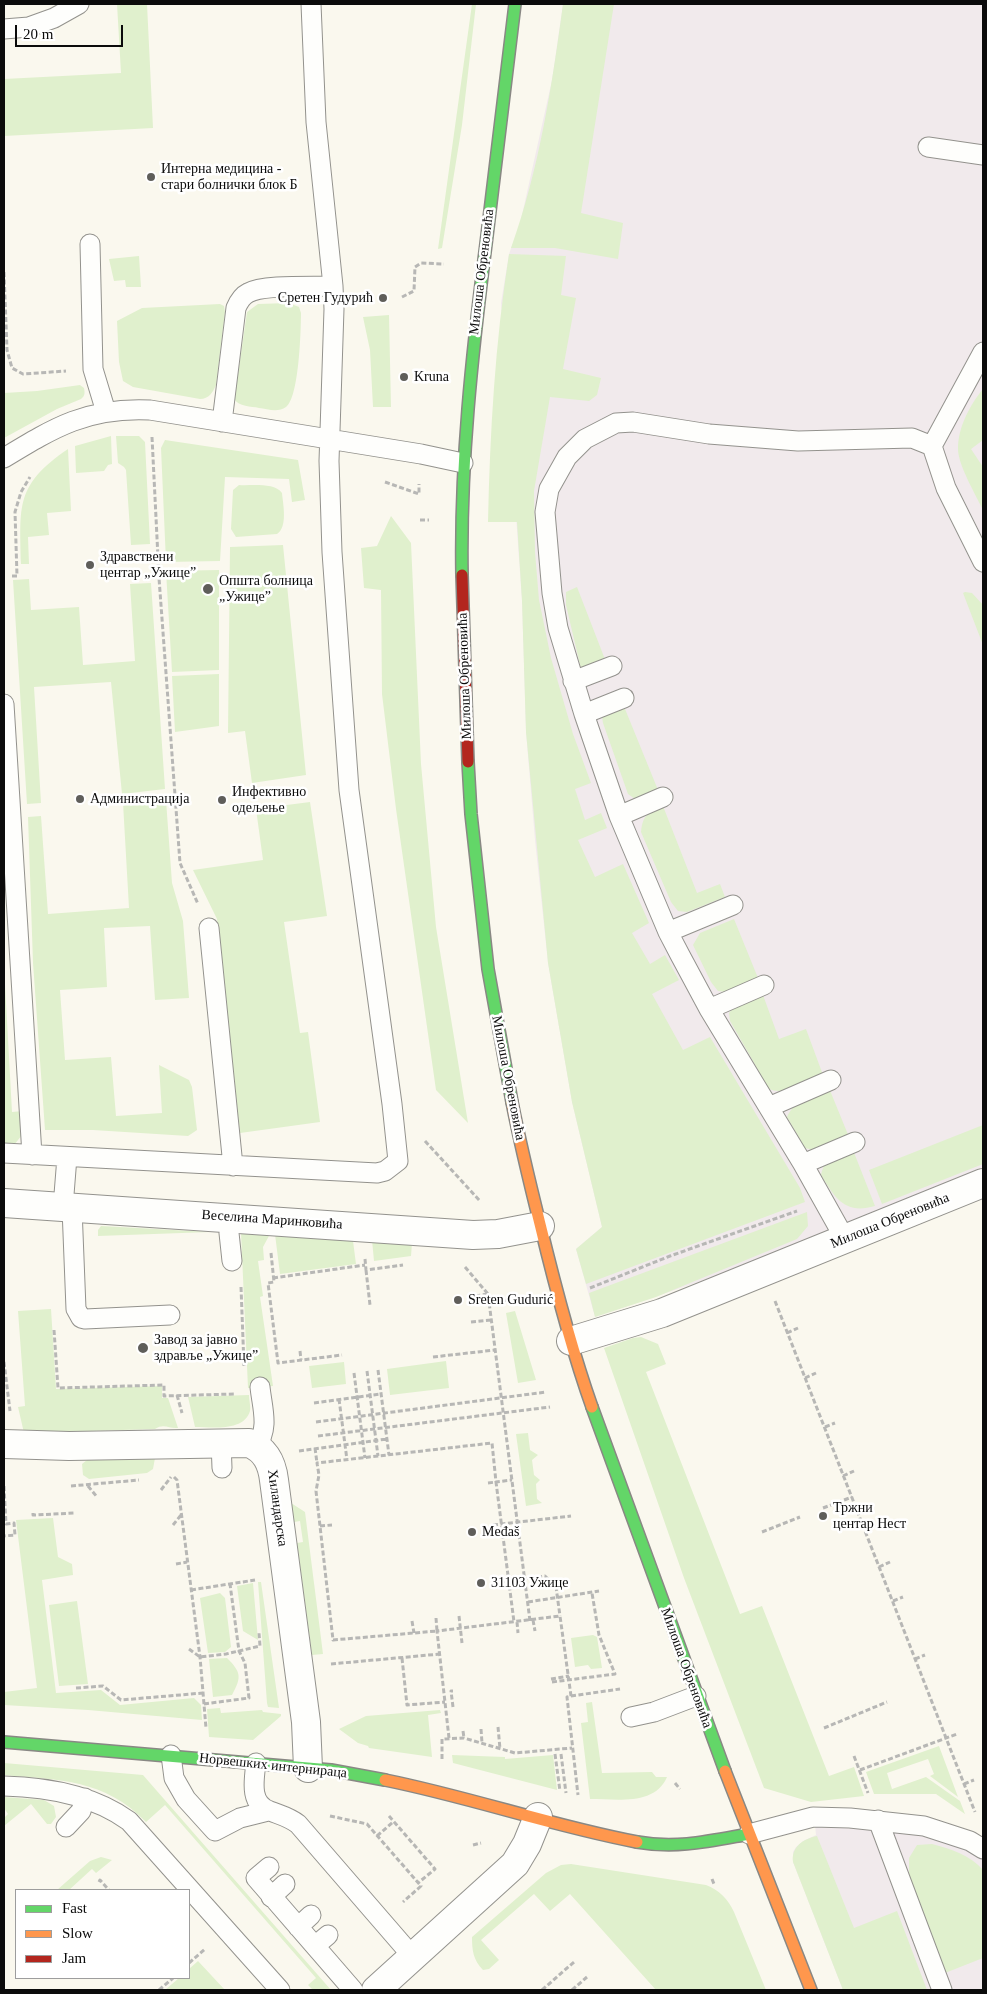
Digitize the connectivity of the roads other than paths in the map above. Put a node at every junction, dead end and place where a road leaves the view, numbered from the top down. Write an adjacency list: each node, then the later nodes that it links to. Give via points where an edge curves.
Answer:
1 (79, 4): 4 (lane, via 29,27)
2 (311, 4): 8 (lane, via 316,122)
3 (515, 4): 15 (street, Милоша Обреновића, via 472,354)
4 (4, 28)
5 (928, 147): 6 (lane)
6 (983, 155)
7 (90, 244): 10 (lane, via 93,372)
8 (334, 286): 11 (lane, via 257,289 239,300); 12 (lane)
9 (983, 352): 13 (lane)
10 (106, 412): 11 (lane, via 150,410); 14 (lane, via 50,430)
11 (222, 422): 12 (lane)
12 (328, 439): 15 (lane); 36 (lane, via 332,552 349,790 398,1160 390,1168 376,1173)
13 (932, 446): 16 (lane, via 946,488); 18 (lane, via 912,438 798,441 709,434 633,422 616,423 585,439 567,457 550,489 545,512 552,593)
14 (4, 458)
15 (463, 463): 41 (street, Милоша Обреновића, via 465,712 479,894 503,1058)
16 (983, 562)
17 (612, 666): 18 (lane)
18 (573, 681): 21 (lane)
19 (624, 698): 21 (lane)
20 (4, 704): 33 (lane)
21 (584, 714): 23 (lane)
22 (663, 797): 23 (lane)
23 (619, 816): 26 (lane)
24 (733, 906): 26 (lane)
25 (209, 928): 36 (lane)
26 (668, 932): 28 (lane)
27 (764, 985): 28 (lane)
28 (709, 1009): 30 (lane)
29 (832, 1080): 30 (lane)
30 (769, 1108): 35 (lane)
31 (855, 1142): 35 (lane)
32 (4, 1153): 33 (lane)
33 (32, 1155): 34 (lane)
34 (67, 1157): 36 (lane); 39 (lane)
35 (803, 1164): 42 (lane)
36 (233, 1166)
37 (983, 1183): 42 (street, Милоша Обреновића)
38 (4, 1203): 39 (street, Веселина Маринковића)
39 (68, 1207): 40 (street, Веселина Маринковића); 44 (lane, via 76,1309 81,1318)
40 (231, 1217): 41 (street, Веселина Маринковића, via 473,1235); 43 (lane)
41 (540, 1226): 45 (street, Милоша Обреновића)
42 (845, 1239): 45 (street, Милоша Обреновића, via 662,1313)
43 (232, 1261)
44 (170, 1315)
45 (571, 1341): 49 (street, Милоша Обреновића, via 609,1457)
46 (260, 1387): 48 (lane, via 265,1426)
47 (4, 1444): 48 (street, via 222,1455 249,1443)
48 (256, 1446): 54 (street, Хиландарска, via 272,1466 306,1722)
49 (696, 1696): 50 (lane, via 654,1712); 61 (street, Милоша Обреновића)
50 (631, 1716)
51 (4, 1742): 52 (street, Норвешких интернираца)
52 (171, 1755): 53 (street, Норвешких интернираца); 57 (lane, via 174,1778 186,1799 216,1831 240,1818)
53 (256, 1763): 54 (street, Норвешких интернираца); 57 (lane, via 255,1796)
54 (308, 1768): 58 (street, Норвешких интернираца, via 423,1788)
55 (4, 1786): 56 (lane)
56 (85, 1798): 60 (lane, via 81,1811); 64 (lane, via 115,1811 129,1822)
57 (268, 1811): 66 (lane, via 293,1820 302,1838 361,1906)
58 (538, 1817): 61 (street, Норвешких интернираца, via 609,1837 656,1845 690,1845); 66 (street, via 515,1864)
59 (878, 1820): 61 (lane, via 814,1817); 62 (lane, via 924,1826 970,1841); 71 (lane)
60 (66, 1827)
61 (749, 1834): 70 (street, Милоша Обреновића)
62 (983, 1849)
63 (270, 1867): 68 (lane, via 256,1878 278,1890 322,1940)
64 (189, 1889)
65 (190, 1890): 67 (lane)
66 (413, 1957): 69 (street)
67 (280, 1990)
68 (353, 1990)
69 (376, 1990)
70 (811, 1990)
71 (942, 1990)

